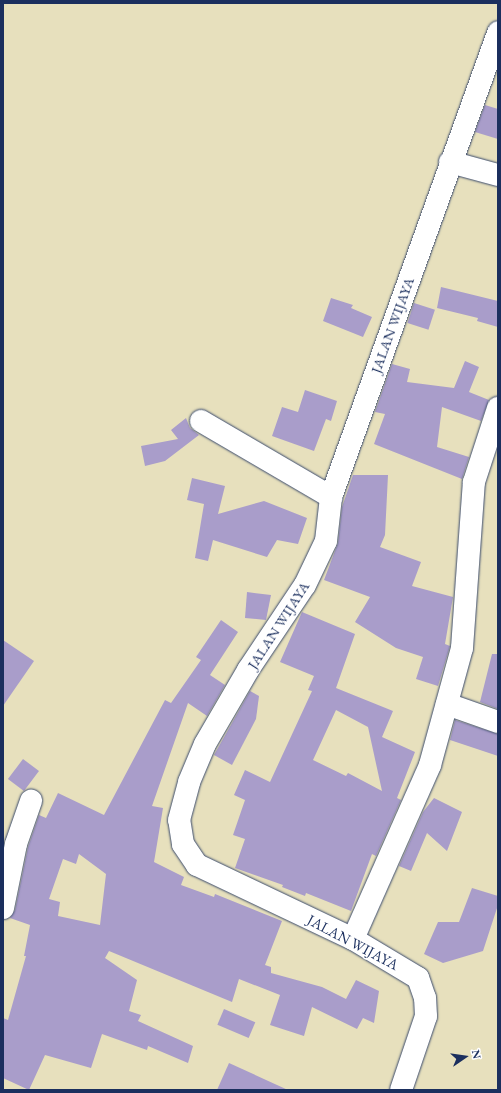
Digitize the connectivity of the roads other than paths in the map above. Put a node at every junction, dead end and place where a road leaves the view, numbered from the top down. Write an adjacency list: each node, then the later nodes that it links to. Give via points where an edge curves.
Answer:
1 (498, 32): 2 (street, JALAN WIJAYA)
2 (450, 162): 3 (street); 6 (street, JALAN WIJAYA)
3 (498, 175)
4 (498, 408): 7 (street, via 474,482 462,648)
5 (201, 422): 6 (street)
6 (331, 497): 12 (street, JALAN WIJAYA, via 326,541 305,585 248,670 205,744 189,782 178,820 183,844 197,865)
7 (447, 704): 8 (street); 12 (street, via 430,765)
8 (498, 722)
9 (30, 801): 10 (street)
10 (9, 841): 11 (street)
11 (3, 908)
12 (353, 939): 13 (street, JALAN WIJAYA, via 418,978 425,998 426,1016)
13 (401, 1090)

